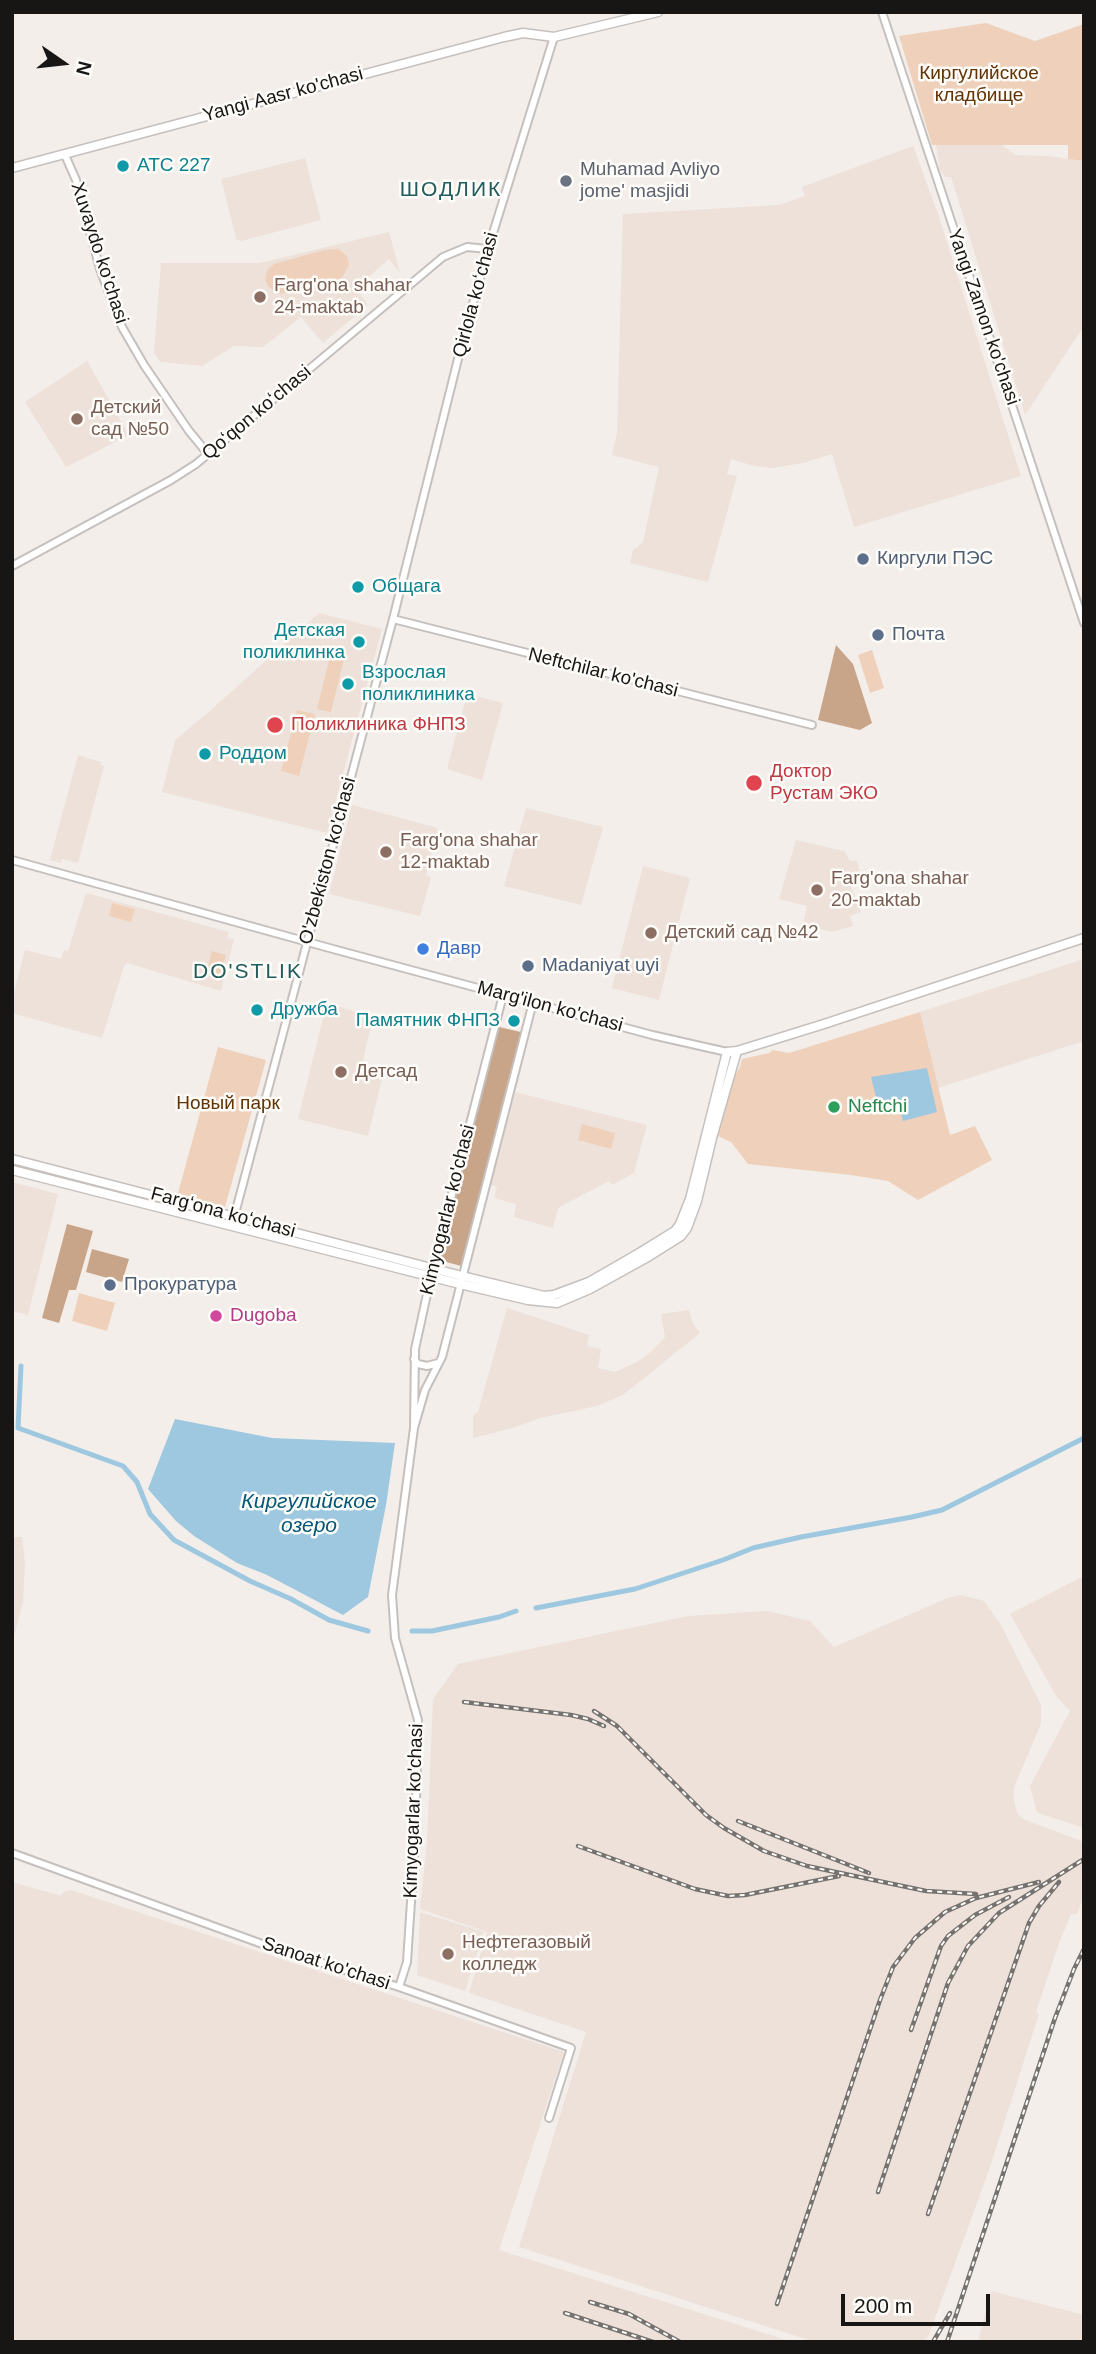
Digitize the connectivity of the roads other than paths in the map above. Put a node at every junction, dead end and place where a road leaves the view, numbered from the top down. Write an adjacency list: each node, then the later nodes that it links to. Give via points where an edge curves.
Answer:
1 (657, 12): 3 (main road)
2 (881, 12): 10 (street, Yangi Zamon ko'chasi)
3 (554, 37): 4 (main road, Yangi Aasr ko'chasi, via 523,33 504,37); 6 (street, Qirlola koʻchasi)
4 (65, 155): 5 (main road, Yangi Aasr ko'chasi); 7 (street, Xuvaydo ko'chasi, via 122,327 188,431)
5 (12, 168)
6 (488, 249): 7 (street, Qoʻqon koʻchasi, via 467,247 443,257); 9 (street, Qirlola koʻchasi)
7 (208, 454): 8 (street, Qoʻqon koʻchasi, via 171,480)
8 (12, 566)
9 (393, 619): 11 (street, Neftchilar ko'chasi); 14 (street, O'zbekiston ko'chasi)
10 (1084, 623)
11 (812, 725)
12 (12, 860): 14 (street, Marg'ilon ko'chasi)
13 (1084, 938): 17 (main road, Marg'ilon ko'chasi)
14 (307, 942): 15 (street, Marg'ilon ko'chasi); 21 (street, O'zbekiston ko'chasi)
15 (503, 995): 16 (street, Marg'ilon ko'chasi); 22 (street, Kimyogarlar ko'chasi)
16 (533, 1002): 18 (street, Marg'ilon ko'chasi); 23 (street, Kimyogarlar ko'chasi)
17 (737, 1051): 18 (main road, Marg'ilon ko'chasi); 23 (main road, via 697,1201 681,1236 596,1286 557,1303 528,1300)
18 (727, 1052): 23 (main road, via 690,1199 675,1231 589,1282 554,1295)
19 (12, 1159): 21 (main road, Fargʻona koʻchasi)
20 (12, 1170): 21 (main road, Fargʻona koʻchasi)
21 (233, 1221): 22 (main road, Fargʻona koʻchasi)
22 (432, 1272): 23 (main road, Fargʻona koʻchasi); 24 (street, Kimyogarlar ko'chasi)
23 (461, 1280): 25 (street, Kimyogarlar ko'chasi)
24 (415, 1359): 25 (street, via 427,1366); 26 (street, Kimyogarlar ko'chasi)
25 (440, 1362): 26 (street, Kimyogarlar ko'chasi, via 425,1390)
26 (414, 1428): 28 (street, Kimyogarlar ko'chasi, via 392,1595 395,1638 418,1720 407,1962)
27 (12, 1853): 28 (street, Sanoat ko'chasi, via 265,1945)
28 (399, 1987): 29 (street, Sanoat ko'chasi, via 571,2048)
29 (549, 2118)

